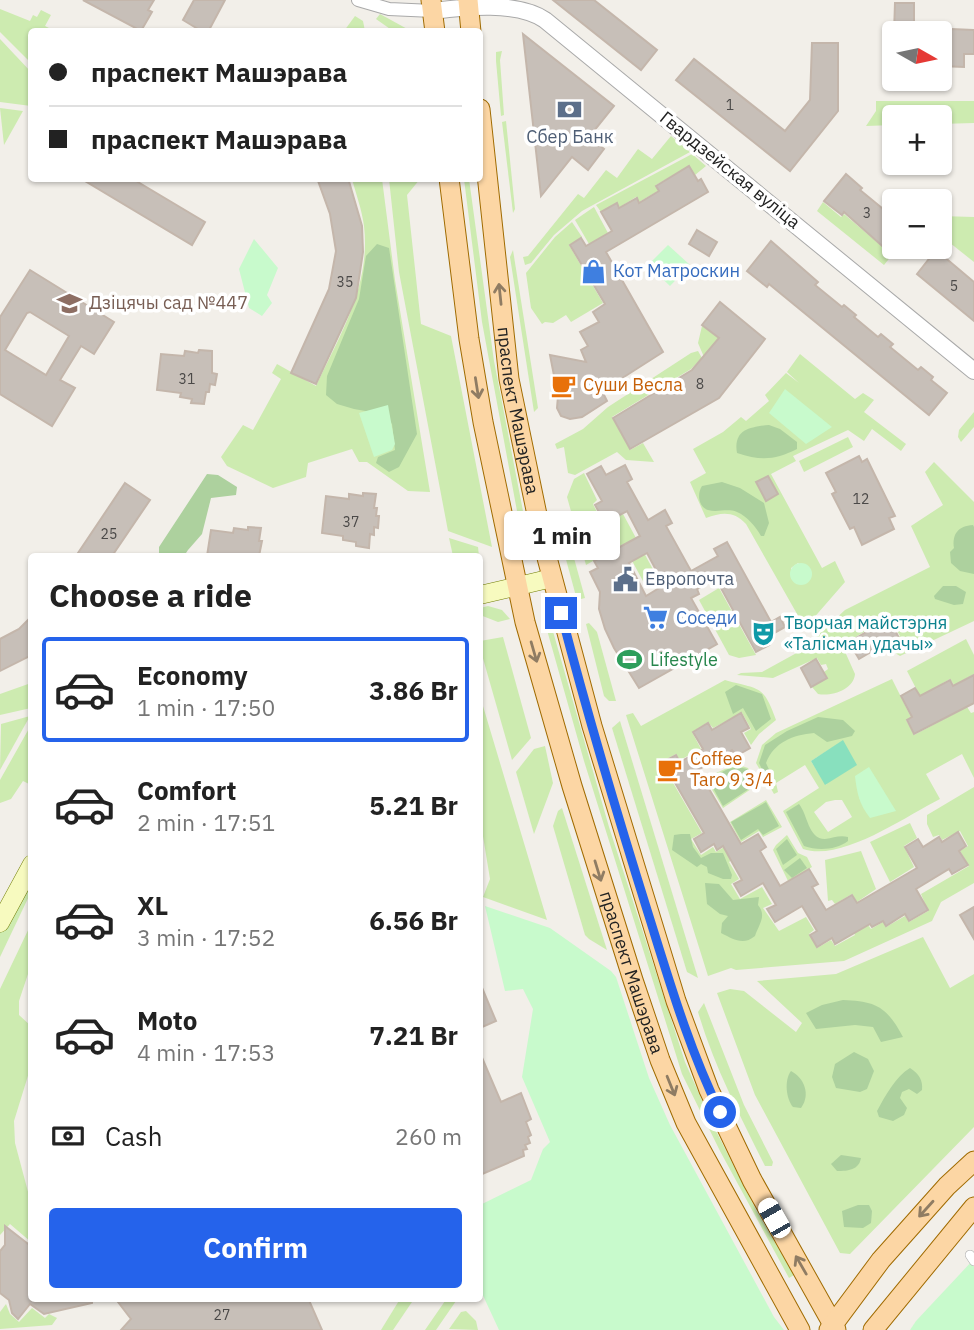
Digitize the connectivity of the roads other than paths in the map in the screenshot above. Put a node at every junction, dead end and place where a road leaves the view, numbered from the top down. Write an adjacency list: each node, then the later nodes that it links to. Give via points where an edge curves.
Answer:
1 (358, 0): 3 (street, via 389,9)
2 (468, 3): 3 (street, Гвардзейская вуліца); 5 (main road); 8 (street, Гвардзейская вуліца, via 522,10 545,20)
3 (432, 6): 4 (main road)
4 (435, 28)
5 (471, 28)
6 (483, 136): 9 (main road, праспект Машэрава, one-way to 6, via 509,379)
7 (449, 182): 10 (main road, праспект Машэрава, one-way to 10, via 469,339)
8 (974, 371)
9 (552, 578): 10 (main road); 16 (main road, праспект Машэрава, one-way to 9, via 709,1090 631,857)
10 (517, 586): 11 (main road); 17 (main road, праспект Машэрава, one-way to 17, via 572,786 660,1060 686,1123)
11 (483, 594)
12 (28, 871): 13 (main road)
13 (0, 923)
14 (974, 1161): 16 (main road, one-way to 16, via 881,1260)
15 (974, 1207): 18 (main road)
16 (833, 1328)
17 (800, 1330)
18 (873, 1330)

